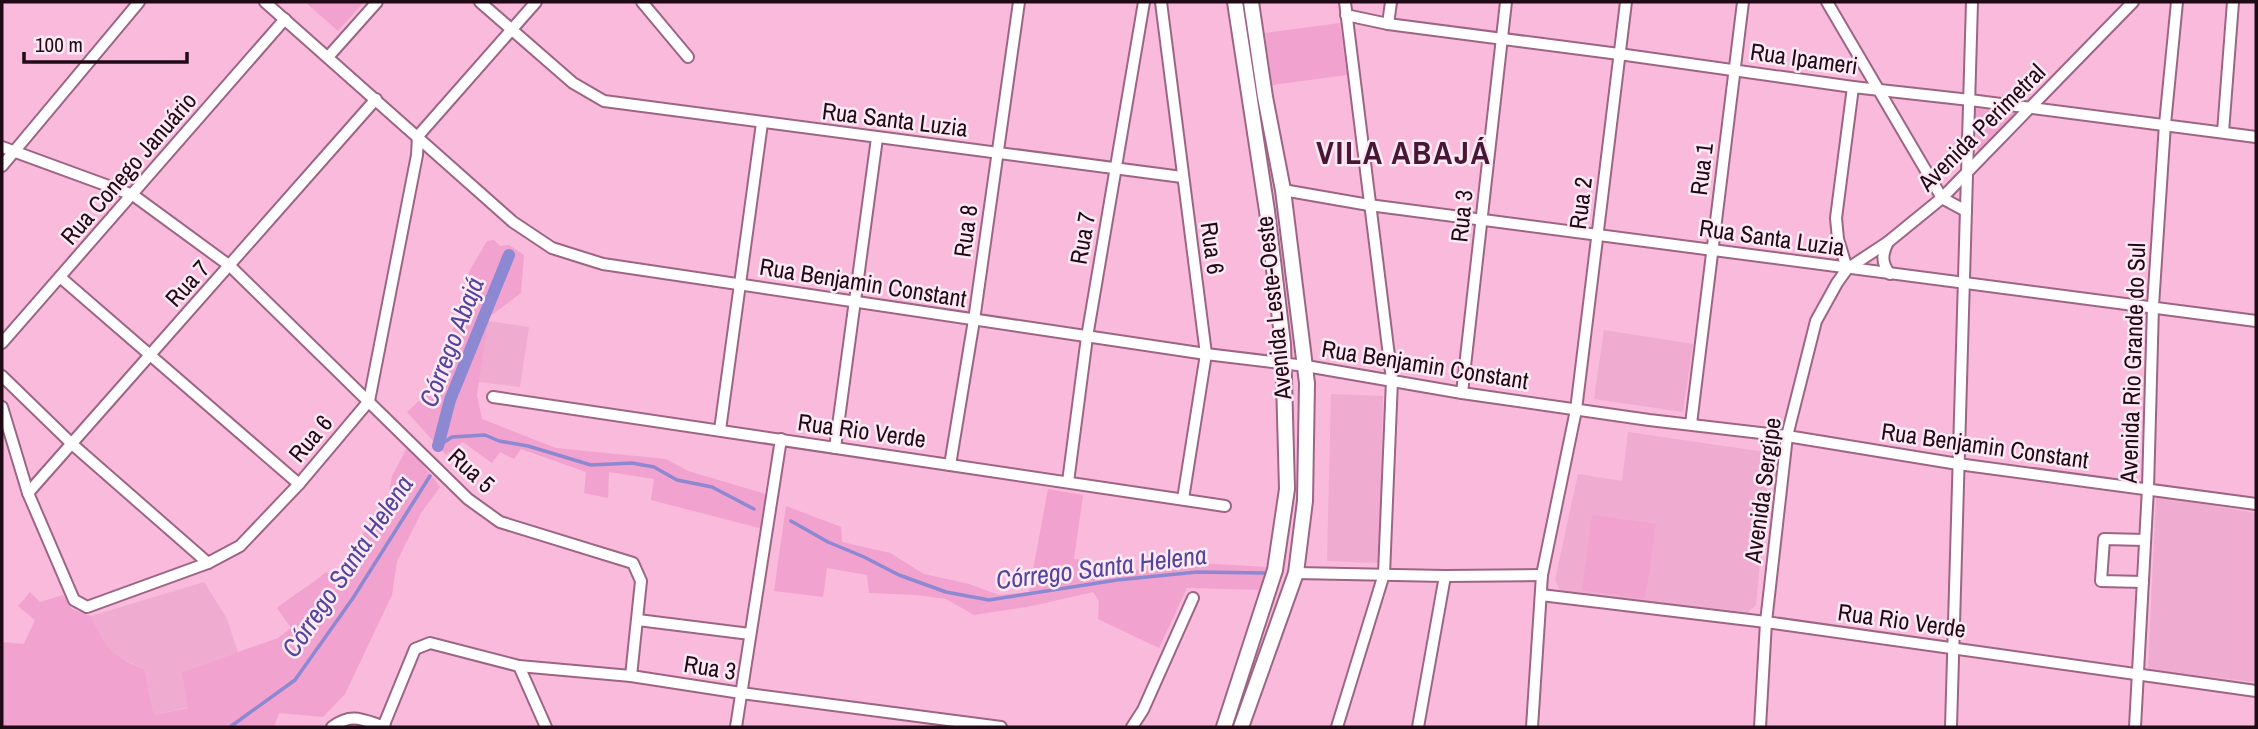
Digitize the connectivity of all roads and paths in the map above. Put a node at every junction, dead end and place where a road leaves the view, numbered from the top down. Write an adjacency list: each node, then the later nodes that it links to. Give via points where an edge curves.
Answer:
1 (139, 2): 43 (street)
2 (265, 2): 23 (street, Rua Benjamin Constant)
3 (377, 2): 28 (street)
4 (480, 2): 25 (street)
5 (536, 2): 25 (street)
6 (642, 2): 29 (street)
7 (1019, 2): 44 (street, Rua 8)
8 (1144, 2): 46 (street, Rua 7)
9 (1161, 2): 48 (street, Rua 6)
10 (1235, 2): 72 (main road, Avenida Leste-Oeste)
11 (1251, 2): 49 (main road, Avenida Leste-Oeste)
12 (1345, 2): 22 (street)
13 (1391, 2): 24 (street)
14 (1506, 2): 26 (street, Rua 3)
15 (1626, 2): 27 (street, Rua 2)
16 (1743, 2): 30 (street, Rua 1)
17 (1827, 2): 32 (street)
18 (1972, 2): 34 (street)
19 (2133, 2): 35 (street, Avenida Perimetral)
20 (2177, 2): 37 (street, Avenida Rio Grande do Sul)
21 (2234, 2): 38 (street)
22 (1346, 15): 24 (street, Rua Ipameri); 52 (street)
23 (285, 19): 28 (street, Rua Benjamin Constant); 50 (street, Rua Conego Januário)
24 (1388, 24): 26 (street, Rua Ipameri)
25 (512, 31): 36 (street, Rua Santa Luzia, via 573,83 604,101); 39 (street)
26 (1502, 39): 27 (street, Rua Ipameri); 54 (street, Rua 3)
27 (1619, 54): 30 (street, Rua Ipameri); 55 (street, Rua 2)
28 (328, 57): 33 (street, Rua Benjamin Constant)
29 (688, 57)
30 (1735, 70): 31 (street, Rua Ipameri); 57 (street, Rua 1)
31 (1853, 87): 32 (street, Rua Ipameri); 59 (street, via 1836,218)
32 (1879, 90): 34 (street, Rua Ipameri); 51 (street)
33 (376, 99): 39 (street, Rua Benjamin Constant); 58 (street, Rua 7)
34 (1970, 100): 35 (street, Rua Ipameri); 47 (street)
35 (2030, 109): 37 (street, Rua Ipameri); 47 (street, Avenida Perimetral)
36 (762, 123): 41 (street, Rua Santa Luzia); 63 (street)
37 (2165, 124): 38 (street, Rua Ipameri); 65 (street, Avenida Rio Grande do Sul)
38 (2222, 132): 40 (street, Rua Ipameri)
39 (418, 136): 63 (street, Rua Benjamin Constant, via 513,222 552,248 603,264); 78 (street, Rua 6)
40 (2256, 137)
41 (877, 138): 44 (street, Rua Santa Luzia); 64 (street)
42 (2, 147): 43 (street, Rua 5)
43 (15, 151): 45 (street); 50 (street, Rua 5)
44 (998, 153): 46 (street, Rua Santa Luzia); 66 (street, Rua 8)
45 (2, 166)
46 (1115, 168): 48 (street, Rua Santa Luzia); 68 (street, Rua 7)
47 (1967, 174): 51 (street, Avenida Perimetral); 53 (street)
48 (1182, 177): 71 (street, Rua 6)
49 (1283, 190): 52 (street, Rua Santa Luzia); 73 (main road, Avenida Leste-Oeste)
50 (133, 195): 58 (street, Rua 5); 61 (street, Rua Conego Januário)
51 (1942, 198): 53 (street); 56 (street, Avenida Perimetral)
52 (1369, 205): 54 (street, Rua Santa Luzia); 75 (street)
53 (1966, 211): 62 (street)
54 (1482, 220): 55 (street, Rua Santa Luzia); 76 (street, Rua 3)
55 (1597, 235): 57 (street, Rua Santa Luzia); 80 (street, Rua 2)
56 (1888, 242): 59 (street, Avenida Perimetral); 60 (street, via 1882,257)
57 (1712, 250): 59 (street, Rua Santa Luzia); 81 (street, Rua 1)
58 (230, 266): 70 (street, Rua 7); 78 (street, Rua 5)
59 (1847, 268): 60 (street, Rua Santa Luzia); 83 (street, Avenida Sergipe, via 1816,321)
60 (1890, 274): 62 (street, Rua Santa Luzia)
61 (60, 277): 69 (street, Rua Conego Januário); 70 (street)
62 (1963, 282): 65 (street, Rua Santa Luzia); 87 (street)
63 (739, 284): 64 (street, Rua Benjamin Constant); 82 (street)
64 (855, 302): 66 (street, Rua Benjamin Constant); 86 (street)
65 (2153, 306): 67 (street, Rua Santa Luzia); 91 (street, Avenida Rio Grande do Sul)
66 (974, 320): 68 (street, Rua Benjamin Constant); 88 (street, Rua 8)
67 (2256, 321)
68 (1087, 337): 71 (street, Rua Benjamin Constant); 89 (street, Rua 7)
69 (2, 343)
70 (150, 355): 85 (street, Rua 7); 90 (street)
71 (1206, 355): 72 (street, Rua Benjamin Constant); 93 (street, Rua 6)
72 (1285, 364): 73 (street, Rua Benjamin Constant); 121 (main road, Avenida Leste-Oeste, via 1287,489 1275,570)
73 (1306, 366): 75 (street, Rua Benjamin Constant); 98 (main road, Avenida Leste-Oeste, via 1305,501)
74 (2, 376): 85 (street)
75 (1392, 380): 76 (street, Rua Benjamin Constant); 99 (street)
76 (1462, 393): 80 (street, Rua Benjamin Constant)
77 (493, 397): 82 (street, Rua Rio Verde)
78 (369, 401): 90 (street, Rua 6); 105 (street, Rua 5, via 468,499 500,522 634,563 641,581)
79 (2, 407): 92 (street, Rua 6)
80 (1576, 410): 81 (street, Rua Benjamin Constant); 100 (street, Rua 2)
81 (1691, 425): 83 (street, Rua Benjamin Constant)
82 (720, 430): 84 (street, Rua Rio Verde)
83 (1787, 436): 87 (street, Rua Benjamin Constant, via 1833,448); 106 (street, Avenida Sergipe)
84 (781, 439): 86 (street, Rua Rio Verde); 107 (street)
85 (72, 444): 92 (street, Rua 7); 97 (street)
86 (835, 448): 88 (street, Rua Rio Verde)
87 (1958, 464): 91 (street, Rua Benjamin Constant); 108 (street)
88 (950, 465): 89 (street, Rua Rio Verde)
89 (1068, 482): 93 (street, Rua Rio Verde)
90 (299, 484): 97 (street, Rua 6, via 240,546)
91 (2148, 488): 94 (street, Rua Benjamin Constant); 96 (street, Avenida Rio Grande do Sul)
92 (28, 493): 97 (street, Rua 6, via 74,600 87,607)
93 (1184, 499): 95 (street, Rua Rio Verde)
94 (2256, 504)
95 (1225, 506)
96 (2145, 540): 102 (street, Avenida Rio Grande do Sul); 102 (street, via 2104,539 2101,581)
97 (208, 563)
98 (1296, 573): 99 (street); 122 (main road, Avenida Leste-Oeste)
99 (1384, 574): 101 (street); 123 (street)
100 (1542, 575): 101 (street); 103 (street, Rua 2)
101 (1445, 576): 124 (street)
102 (2143, 582): 110 (street, Avenida Rio Grande do Sul)
103 (1541, 595): 106 (street, Rua Rio Verde); 125 (street, Rua 2)
104 (1193, 598): 120 (street)
105 (638, 620): 107 (street); 111 (street, Rua 5)
106 (1766, 622): 108 (street, Rua Rio Verde); 126 (street, Avenida Sergipe)
107 (750, 634): 113 (street)
108 (1952, 648): 110 (street, Rua Rio Verde); 127 (street)
109 (519, 666): 111 (street, Rua 3); 116 (street, Rua 3, via 430,643 415,649); 117 (street)
110 (2138, 675): 112 (street, Rua Rio Verde); 128 (street, Avenida Rio Grande do Sul)
111 (631, 676): 113 (street, Rua 3)
112 (2256, 691)
113 (741, 693): 114 (street, Rua 3); 118 (street)
114 (937, 723): 119 (street, Rua 3)
115 (332, 727): 116 (street, via 355,718)
116 (384, 727)
117 (546, 727)
118 (736, 727)
119 (1002, 727)
120 (1132, 727)
121 (1224, 727)
122 (1241, 727)
123 (1337, 727)
124 (1418, 727)
125 (1532, 727)
126 (1760, 727)
127 (1951, 727)
128 (2135, 727)

